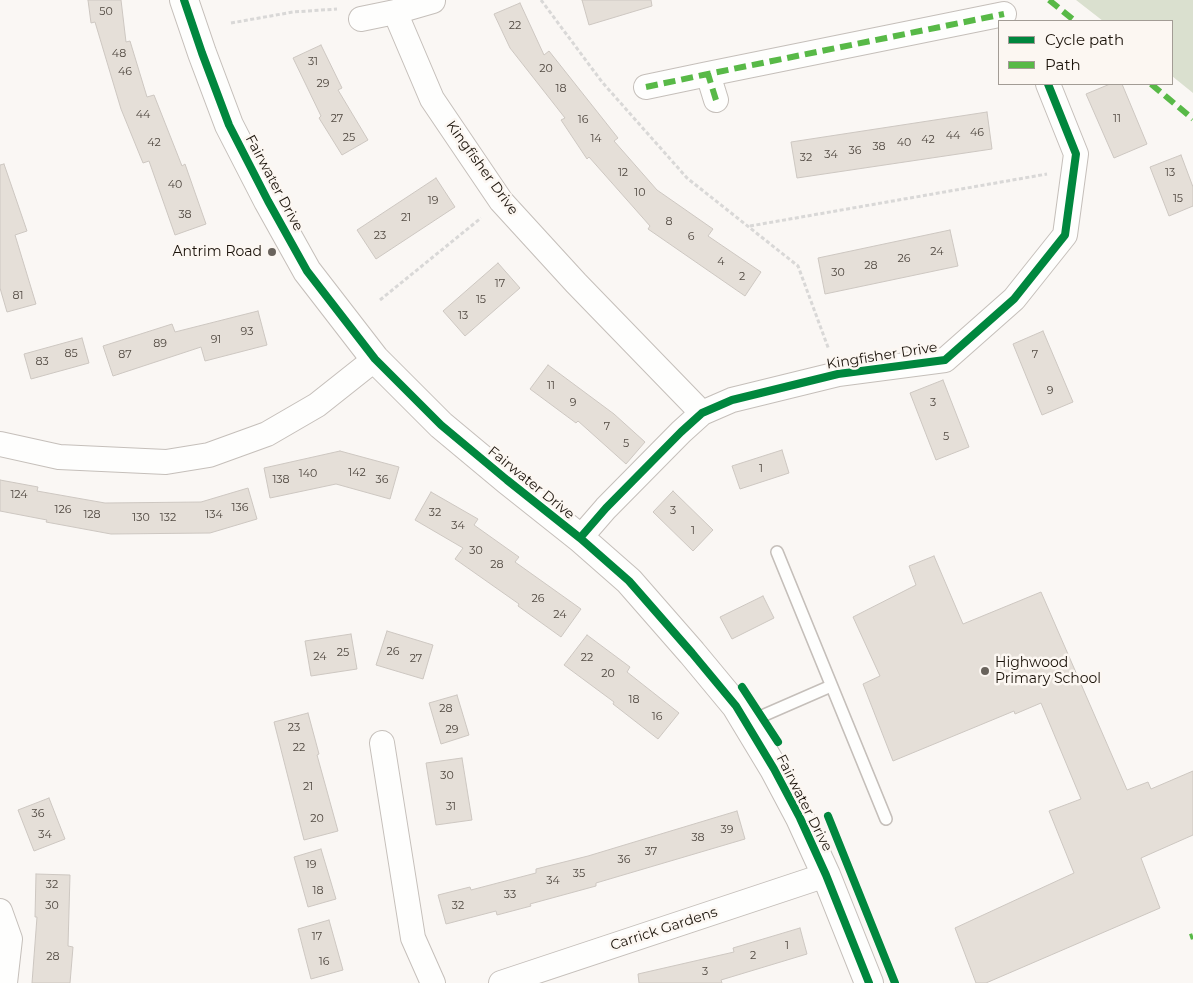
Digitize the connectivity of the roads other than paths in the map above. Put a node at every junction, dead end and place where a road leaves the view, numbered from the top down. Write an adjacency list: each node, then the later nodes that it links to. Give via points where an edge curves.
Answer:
1 (184, 0): 10 (street, Fairwater Drive, via 230,125 268,201 307,271)
2 (433, 1): 3 (street)
3 (394, 12): 5 (street); 11 (street, Kingfisher Drive, via 432,99 501,201)
4 (1003, 12): 6 (street)
5 (361, 19)
6 (708, 74): 8 (street); 9 (street)
7 (1048, 85): 11 (street, Kingfisher Drive, via 1076,154 1065,235 1014,299 945,360 838,374 732,400)
8 (646, 87)
9 (716, 100)
10 (375, 359): 12 (street, via 316,405 267,434 209,455 166,462 111,460 59,457); 13 (street, Fairwater Drive, via 441,425)
11 (702, 413): 13 (street, Kingfisher Drive)
12 (0, 444)
13 (580, 538): 16 (street, Fairwater Drive, via 629,581 736,706)
14 (777, 552): 15 (lane)
15 (831, 686): 16 (lane); 18 (lane)
16 (746, 723): 19 (street, Fairwater Drive, via 800,818)
17 (382, 743): 22 (street, via 413,938)
18 (886, 819)
19 (826, 875): 23 (street, Carrick Gardens); 24 (street, Fairwater Drive)
20 (0, 912): 21 (street, via 10,939)
21 (5, 983)
22 (433, 983)
23 (501, 983)
24 (869, 983)

